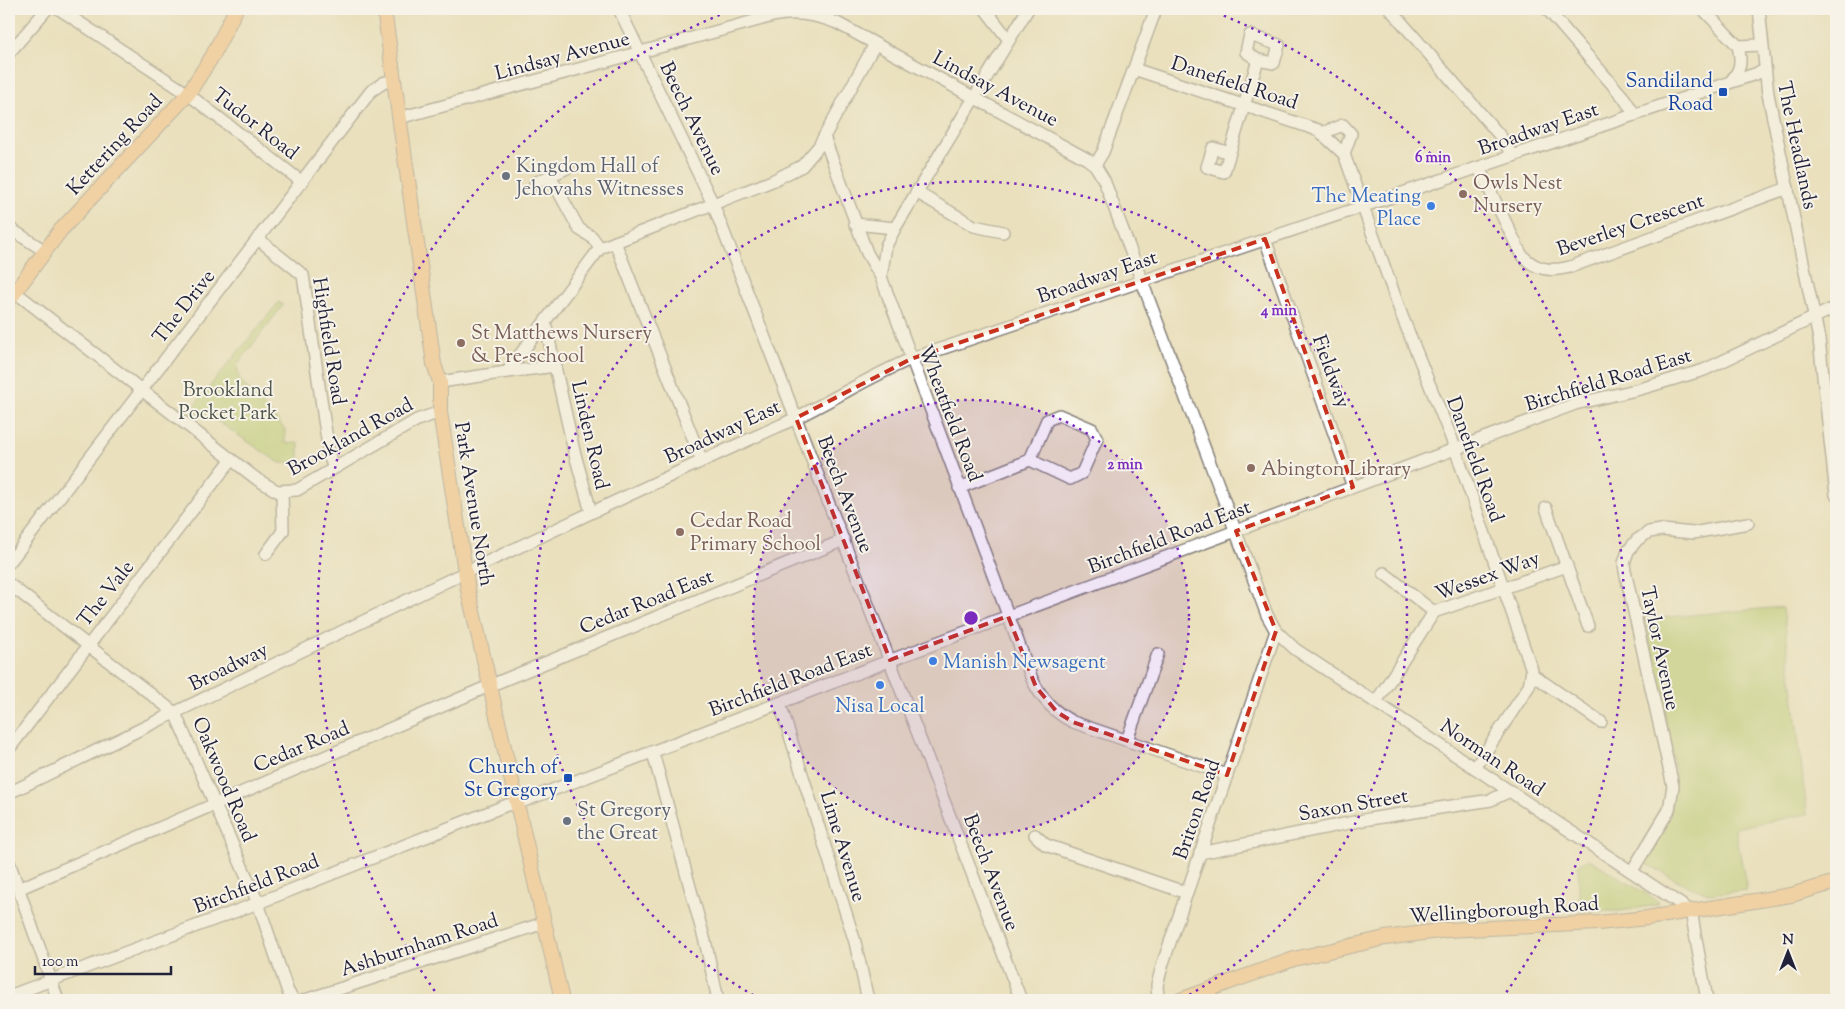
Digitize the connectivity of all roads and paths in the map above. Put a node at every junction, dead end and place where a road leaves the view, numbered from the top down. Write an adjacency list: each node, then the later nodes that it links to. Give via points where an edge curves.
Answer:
1 (47, 9): 18 (street)
2 (59, 9): 25 (street, Tudor Road)
3 (236, 9): 25 (main road, Kettering Road, via 213,55)
4 (384, 9): 23 (main road, Park Avenue North)
5 (619, 9): 19 (street, Beech Avenue)
6 (985, 9): 14 (street)
7 (1028, 9): 14 (street)
8 (1156, 9): 21 (street)
9 (1390, 9): 34 (street, via 1501,137)
10 (1547, 9): 28 (street)
11 (1704, 9): 17 (street)
12 (1759, 9): 16 (street, The Headlands)
13 (823, 13): 15 (street, Lindsay Avenue); 19 (street, Lindsay Avenue, via 783,14)
14 (1009, 40): 26 (street)
15 (875, 44): 26 (street, Lindsay Avenue); 31 (street)
16 (1761, 44): 17 (street); 22 (street, The Headlands)
17 (1738, 46): 24 (street, via 1740,68)
18 (9, 53)
19 (641, 53): 29 (street, Lindsay Avenue); 43 (street, Beech Avenue)
20 (1258, 60): 27 (street)
21 (1134, 69): 27 (street, Danefield Road); 35 (street, via 1104,152)
22 (1764, 71): 24 (street, Broadway East); 41 (street, The Headlands)
23 (393, 80): 29 (main road, Park Avenue North); 39 (street, The Drive, via 377,85 371,91)
24 (1730, 82): 28 (street, Broadway East)
25 (188, 94): 39 (street, Tudor Road); 53 (main road, Kettering Road, via 66,224)
26 (974, 98): 35 (street, Lindsay Avenue); 42 (street)
27 (1246, 106): 30 (street, Danefield Road); 32 (street)
28 (1635, 115): 34 (street, Broadway East)
29 (399, 118): 63 (main road, Park Avenue North, via 434,364)
30 (1322, 133): 33 (street, Danefield Road); 33 (street, via 1343,125 1351,134)
31 (824, 137): 43 (street, via 810,158 796,170); 45 (street, Wheatfield Road)
32 (1230, 153)
33 (1344, 154): 44 (street, Danefield Road)
34 (1513, 156): 37 (street, Broadway East)
35 (1095, 165): 55 (street, Lindsay Avenue, via 1104,180)
36 (567, 168): 38 (street)
37 (1479, 168): 41 (street, Beverley Crescent, via 1521,254 1528,263 1551,270 1570,267); 44 (street, Broadway East)
38 (550, 176): 40 (street); 52 (street, via 579,229 592,237)
39 (302, 182): 49 (street, The Drive)
40 (535, 183)
41 (1788, 188): 58 (street, The Headlands)
42 (916, 192): 47 (street); 48 (street, via 974,226)
43 (714, 204): 51 (street); 66 (street, Beech Avenue)
44 (1364, 206): 50 (street, Broadway East); 67 (street, Danefield Road)
45 (856, 224): 47 (street); 54 (street, Wheatfield Road)
46 (9, 228): 53 (street)
47 (894, 228): 54 (street, via 886,246)
48 (1003, 232)
49 (258, 238): 64 (street, The Drive); 71 (street, Highfield Road, via 303,275 325,430)
50 (1265, 240): 55 (street, Broadway East); 72 (street, Fieldway)
51 (615, 242): 52 (street); 70 (street)
52 (600, 248): 59 (street)
53 (45, 251): 56 (main road, Kettering Road)
54 (881, 277): 60 (street, Wheatfield Road)
55 (1142, 280): 60 (street, Broadway East); 79 (street, Lindsay Avenue)
56 (12, 296): 64 (street, Brookland Road)
57 (1836, 307): 58 (street, Birchfield Road East)
58 (1815, 317): 67 (street, Birchfield Road East, via 1704,370 1583,402); 75 (street, The Headlands)
59 (545, 322): 61 (street, Linden Road); 62 (street)
60 (910, 358): 66 (street, Broadway East); 73 (street, Wheatfield Road)
61 (556, 366): 62 (street, Linden Road); 77 (street, Linden Road)
62 (507, 372): 63 (street, Linden Road)
63 (440, 382): 65 (main road, Park Avenue North)
64 (142, 390): 68 (street, Brookland Road); 82 (street, The Drive)
65 (440, 412): 71 (street, Brookland Road, via 417,420); 84 (main road, Park Avenue North)
66 (796, 418): 70 (street, Broadway East); 80 (street, Beech Avenue)
67 (1454, 450): 72 (street, Birchfield Road East); 87 (street, Danefield Road)
68 (231, 460): 74 (street, Brookland Road, via 266,486); 92 (street, The Vale)
69 (1030, 460): 69 (street, via 1047,420 1059,415 1092,429 1096,439 1082,473 1070,479); 73 (street)
70 (702, 461): 77 (street, Broadway East)
71 (334, 468): 74 (street, Brookland Road, via 297,490)
72 (1353, 487): 79 (street, Birchfield Road East)
73 (959, 488): 89 (street, Wheatfield Road)
74 (282, 492): 81 (street, via 284,531)
75 (1836, 495)
76 (1546, 508): 83 (street)
77 (591, 512): 84 (street, Broadway East)
78 (1748, 522): 113 (street, Taylor Avenue, via 1693,533 1656,530 1637,540 1625,557 1625,571 1673,786 1668,810)
79 (1236, 531): 89 (street, Birchfield Road East); 91 (street, Lindsay Avenue)
80 (844, 540): 94 (street, Beech Avenue); 96 (street, Cedar Road East)
81 (266, 554)
82 (9, 563)
83 (1567, 566): 87 (street, Wessex Way); 90 (street)
84 (464, 572): 96 (main road, Park Avenue North); 99 (street, Broadway)
85 (1384, 573): 88 (street)
86 (9, 584): 92 (street, Oakwood Road)
87 (1504, 589): 88 (street, Wessex Way); 95 (street, Danefield Road)
88 (1434, 612): 97 (street, Wessex Way)
89 (1008, 616): 94 (street, Birchfield Road East); 101 (street, Wheatfield Road, via 1036,687 1050,706 1073,722)
90 (1588, 626)
91 (1276, 632): 97 (street, Norman Road, via 1295,649); 105 (street, Briton Road)
92 (88, 646): 99 (street, Oakwood Road); 102 (street, The Vale)
93 (1158, 654): 101 (street)
94 (890, 660): 98 (street, Birchfield Road East); 128 (street, Beech Avenue)
95 (1533, 675): 100 (street); 104 (street)
96 (489, 686): 108 (street, Cedar Road); 109 (main road, Park Avenue North)
97 (1376, 702): 104 (street, Norman Road)
98 (780, 704): 103 (street, Birchfield Road East); 127 (street, Lime Avenue, via 855,942)
99 (175, 713): 107 (street, Broadway); 108 (street, Oakwood Road)
100 (1601, 722)
101 (1127, 740): 105 (street, Wheatfield Road)
102 (9, 749)
103 (653, 753): 109 (street, Birchfield Road East); 126 (street)
104 (1475, 768): 106 (street, Norman Road)
105 (1227, 775): 111 (street, Briton Road)
106 (1510, 791): 111 (street, Saxon Street, via 1492,800 1369,819); 113 (street, Norman Road)
107 (9, 793)
108 (215, 804): 115 (street, Cedar Road); 117 (street, Oakwood Road)
109 (516, 804): 117 (street, Birchfield Road); 119 (main road, Park Avenue North)
110 (1035, 835): 116 (street, via 1046,845)
111 (1200, 853): 116 (street, Briton Road)
112 (9, 862): 115 (street)
113 (1632, 871): 118 (street, Norman Road)
114 (1836, 882): 118 (main road, Wellingborough Road, via 1791,894)
115 (18, 889): 120 (street)
116 (1187, 893): 129 (street, Briton Road, via 1159,976)
117 (258, 902): 120 (street, Birchfield Road); 123 (street, Oakwood Road, via 288,992)
118 (1691, 912): 130 (main road, Wellingborough Road, via 1598,924 1446,930 1385,938 1294,959); 131 (street)
119 (544, 923): 124 (street, Ashburnham Road); 125 (main road, Park Avenue North)
120 (52, 981): 121 (street, Birchfield Road); 122 (street)
121 (9, 996)
122 (58, 1000)
123 (294, 1000)
124 (305, 1000)
125 (562, 1000)
126 (718, 1000)
127 (868, 1000)
128 (1021, 1000)
129 (1158, 1000)
130 (1180, 1000)
131 (1706, 1000)

